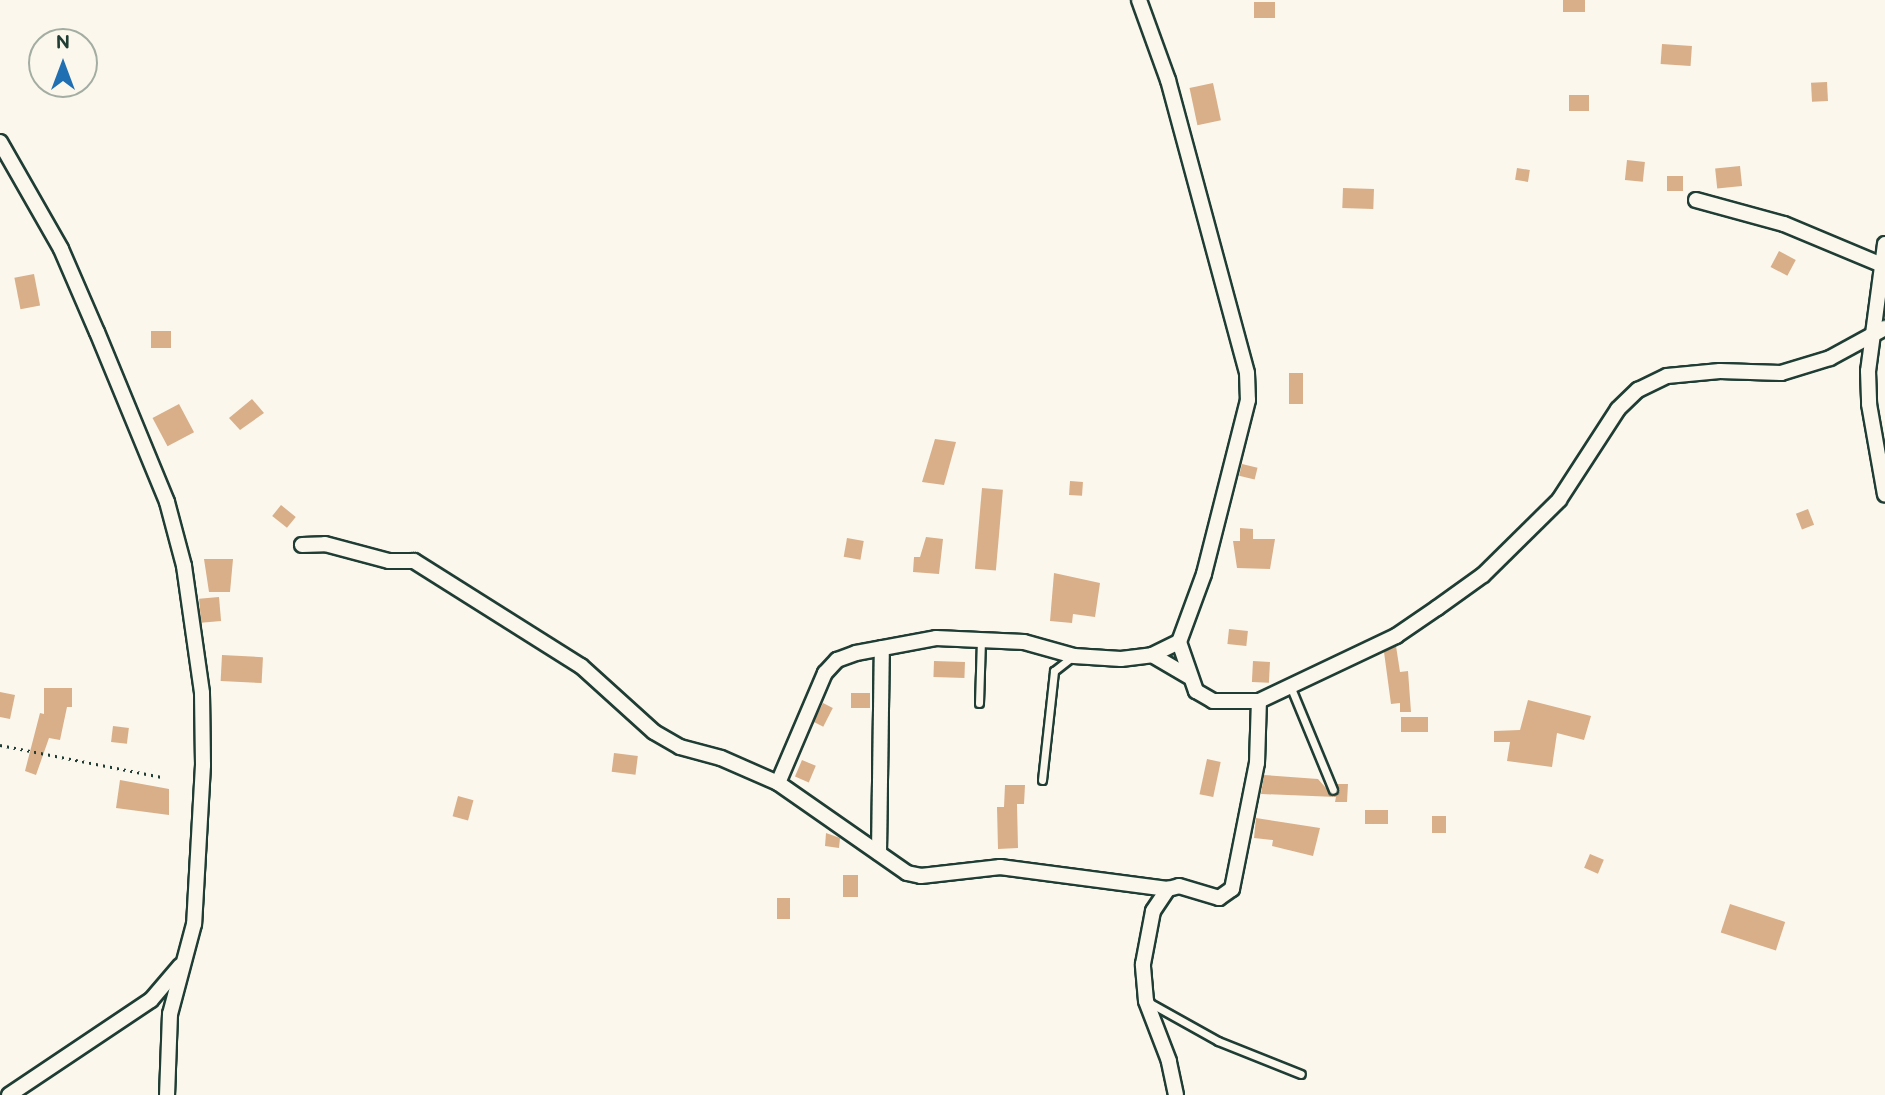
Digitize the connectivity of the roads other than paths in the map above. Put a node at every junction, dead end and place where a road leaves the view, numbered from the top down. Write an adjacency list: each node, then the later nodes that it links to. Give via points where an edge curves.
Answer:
1 (1139, 0): 12 (street, via 1168,80 1247,373 1248,400 1204,574)
2 (0, 142): 25 (street, via 61,249 154,467 184,566 202,693 203,765 194,924)
3 (1696, 200): 5 (street, via 1784,224)
4 (1885, 244): 5 (street)
5 (1882, 265): 6 (street)
6 (1882, 289): 8 (street)
7 (1885, 328): 8 (street)
8 (1871, 337): 9 (street, via 1869,404); 17 (street, via 1830,358 1781,373 1720,371 1667,376 1638,390 1618,409 1559,499 1483,575 1396,636)
9 (1885, 495)
10 (302, 545): 21 (street, via 325,544 389,561 414,561 581,666 654,732 680,747 722,758)
11 (981, 640): 13 (street, via 936,638); 15 (street, via 1024,642); 19 (lane)
12 (1179, 642): 14 (street); 16 (street)
13 (882, 648): 21 (street, via 837,660 825,673); 23 (street)
14 (1152, 655): 15 (street, via 1121,659); 16 (street)
15 (1074, 656): 20 (lane, via 1054,671)
16 (1188, 676): 18 (street, via 1196,691 1213,701)
17 (1291, 688): 18 (street); 22 (lane)
18 (1259, 701): 24 (street, via 1257,763 1232,889 1219,898 1179,886)
19 (979, 703)
20 (1042, 780)
21 (778, 783): 23 (street)
22 (1333, 790)
23 (879, 853): 24 (street, via 907,873 921,876 1000,867)
24 (1168, 889): 26 (street, via 1153,911 1143,964)
25 (181, 964): 28 (street, via 152,1000); 29 (street, via 170,1014)
26 (1146, 1001): 27 (lane, via 1218,1041); 30 (street, via 1169,1061)
27 (1301, 1073)
28 (9, 1095)
29 (167, 1095)
30 (1176, 1095)

